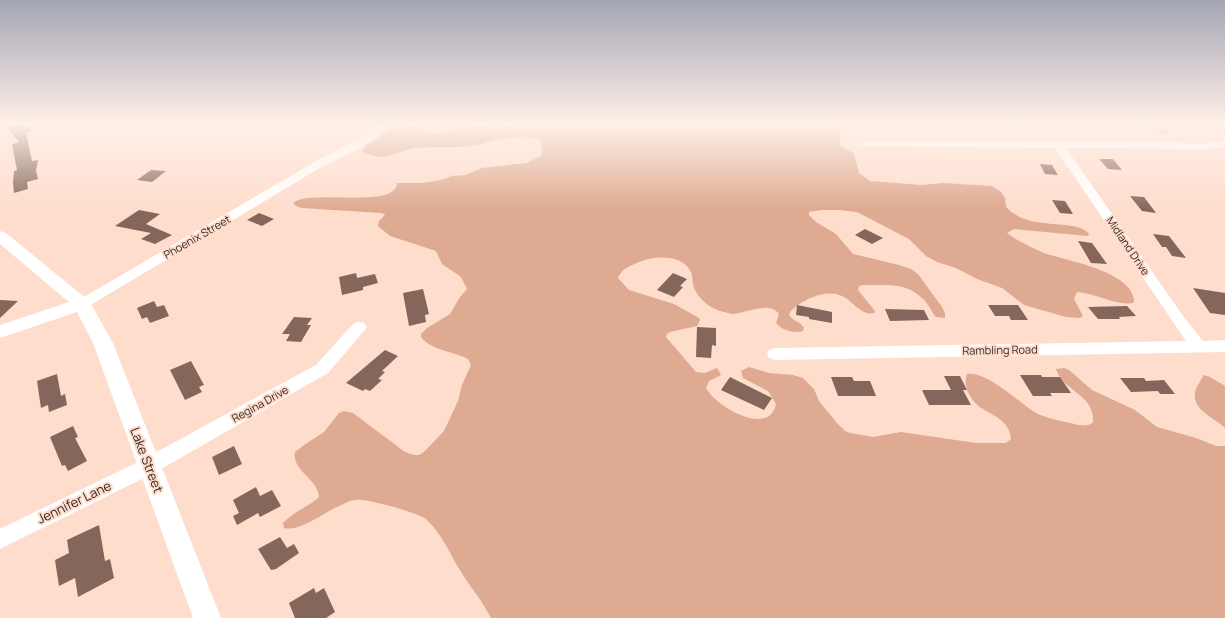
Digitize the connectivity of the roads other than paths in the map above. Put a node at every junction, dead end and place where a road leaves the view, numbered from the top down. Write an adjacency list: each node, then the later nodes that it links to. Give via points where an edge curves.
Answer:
1 (342, 152): 4 (street, Phoenix Street)
2 (1063, 152): 8 (street, Midland Drive)
3 (0, 236): 4 (street)
4 (82, 304): 6 (street, Phoenix Street); 10 (street, Lake Street, via 103,343)
5 (359, 326): 10 (street, Regina Drive, via 322,369)
6 (0, 332)
7 (1225, 346): 8 (street, Rambling Road)
8 (1199, 347): 9 (street, Rambling Road)
9 (775, 354)
10 (149, 466): 11 (street, Jennifer Lane); 12 (street, Lake Street)
11 (0, 539)
12 (207, 618)

